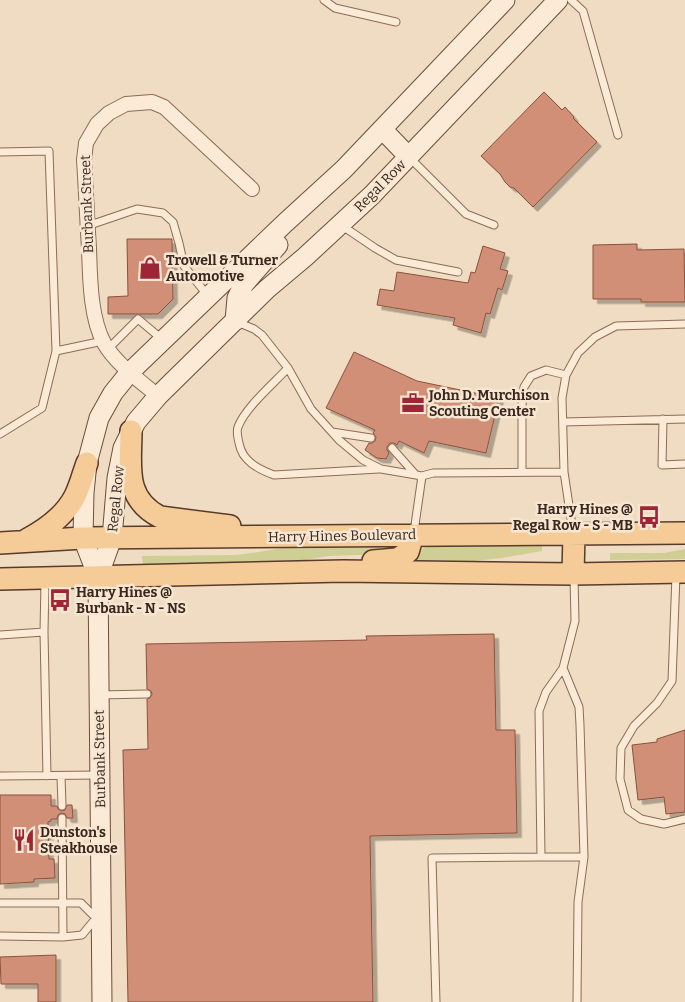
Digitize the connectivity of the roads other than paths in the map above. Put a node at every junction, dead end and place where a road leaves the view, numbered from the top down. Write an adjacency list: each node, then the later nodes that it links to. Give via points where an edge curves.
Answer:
1 (324, 0): 5 (lane, via 335,8)
2 (506, 0): 6 (main road)
3 (558, 0): 9 (main road, Regal Row)
4 (571, 0): 7 (lane, via 582,12)
5 (396, 22)
6 (382, 129): 9 (main road); 11 (main road)
7 (618, 136)
8 (0, 152): 21 (lane, via 49,151)
9 (409, 157): 12 (main road, Regal Row); 13 (lane, via 466,214)
10 (252, 190): 14 (street, Burbank Street, via 164,107 152,102 126,104 109,112 86,143)
11 (286, 223): 16 (main road); 17 (main road, via 279,244 244,284 237,298)
12 (341, 224): 15 (lane, via 396,260); 17 (main road, Regal Row)
13 (494, 225)
14 (88, 226): 16 (lane, via 136,209 163,212 174,222 184,266); 20 (street, Burbank Street, via 91,291 96,323)
15 (458, 272)
16 (208, 296): 19 (main road)
17 (235, 321): 22 (lane, via 262,335); 25 (main road, Regal Row)
18 (685, 324): 24 (lane, via 616,326 595,337 578,353)
19 (163, 340): 20 (lane, via 138,319); 23 (main road)
20 (105, 345): 21 (lane); 23 (street, Burbank Street)
21 (56, 351): 31 (lane, via 42,408)
22 (288, 368): 30 (lane, via 311,409); 36 (lane, via 246,412 237,430 240,450 250,463 274,475)
23 (130, 372): 25 (street, Burbank Street); 34 (main road, via 99,418)
24 (566, 375): 28 (lane, via 562,398); 37 (lane, via 546,370 531,376 524,387)
25 (158, 396): 29 (main road, Regal Row)
26 (663, 419): 27 (lane); 28 (lane); 35 (lane, via 662,466)
27 (685, 419)
28 (563, 422): 38 (lane)
29 (131, 431): 43 (main road, via 133,488 144,506 152,512 167,518); 45 (main road, Regal Row, via 123,448 117,478)
30 (332, 432): 32 (lane); 36 (lane, via 363,460)
31 (0, 434)
32 (371, 438)
33 (392, 448): 39 (lane)
34 (87, 463): 44 (main road); 47 (main road, via 75,497 67,508 53,522)
35 (684, 464)
36 (381, 469): 39 (lane)
37 (522, 472): 38 (lane); 39 (lane, via 433,472)
38 (564, 472): 41 (lane)
39 (419, 475): 42 (lane)
40 (685, 533): 41 (main road, Harry Hines Boulevard)
41 (574, 534): 42 (main road, Harry Hines Boulevard); 50 (main road)
42 (413, 535): 43 (main road, Harry Hines Boulevard); 48 (main road, via 408,552 397,559 361,562)
43 (277, 537): 45 (main road, Harry Hines Boulevard)
44 (83, 538): 45 (main road, Harry Hines Boulevard); 47 (main road, Harry Hines Boulevard); 51 (main road)
45 (112, 538): 51 (main road, Regal Row)
46 (0, 542): 47 (main road, Harry Hines Boulevard)
47 (22, 542)
48 (343, 571): 50 (main road); 51 (main road)
49 (680, 572): 50 (main road); 65 (lane, via 672,681 657,703 634,726 621,748 620,779 628,810 641,819 664,824)
50 (573, 574): 56 (lane, via 575,621)
51 (98, 577): 52 (main road); 58 (main road, Burbank Street)
52 (45, 578): 53 (main road); 54 (lane)
53 (0, 579)
54 (44, 632): 55 (lane); 61 (lane)
55 (0, 635)
56 (562, 668): 66 (lane, via 546,692 539,711); 67 (lane, via 579,707)
57 (147, 694): 58 (lane)
58 (99, 695): 59 (main road, Burbank Street)
59 (100, 775): 62 (lane); 70 (main road, Burbank Street)
60 (0, 776): 61 (lane)
61 (47, 776): 62 (lane)
62 (61, 776): 63 (lane)
63 (62, 806)
64 (62, 818): 69 (lane)
65 (685, 819)
66 (541, 857): 67 (lane); 74 (lane, via 432,858)
67 (584, 857): 75 (lane, via 578,902)
68 (0, 903): 69 (lane)
69 (64, 904): 70 (lane, via 81,903); 72 (lane)
70 (99, 918): 72 (lane, via 82,935); 73 (main road, Burbank Street)
71 (0, 936): 72 (lane)
72 (63, 937)
73 (102, 1002)
74 (436, 1002)
75 (577, 1002)

